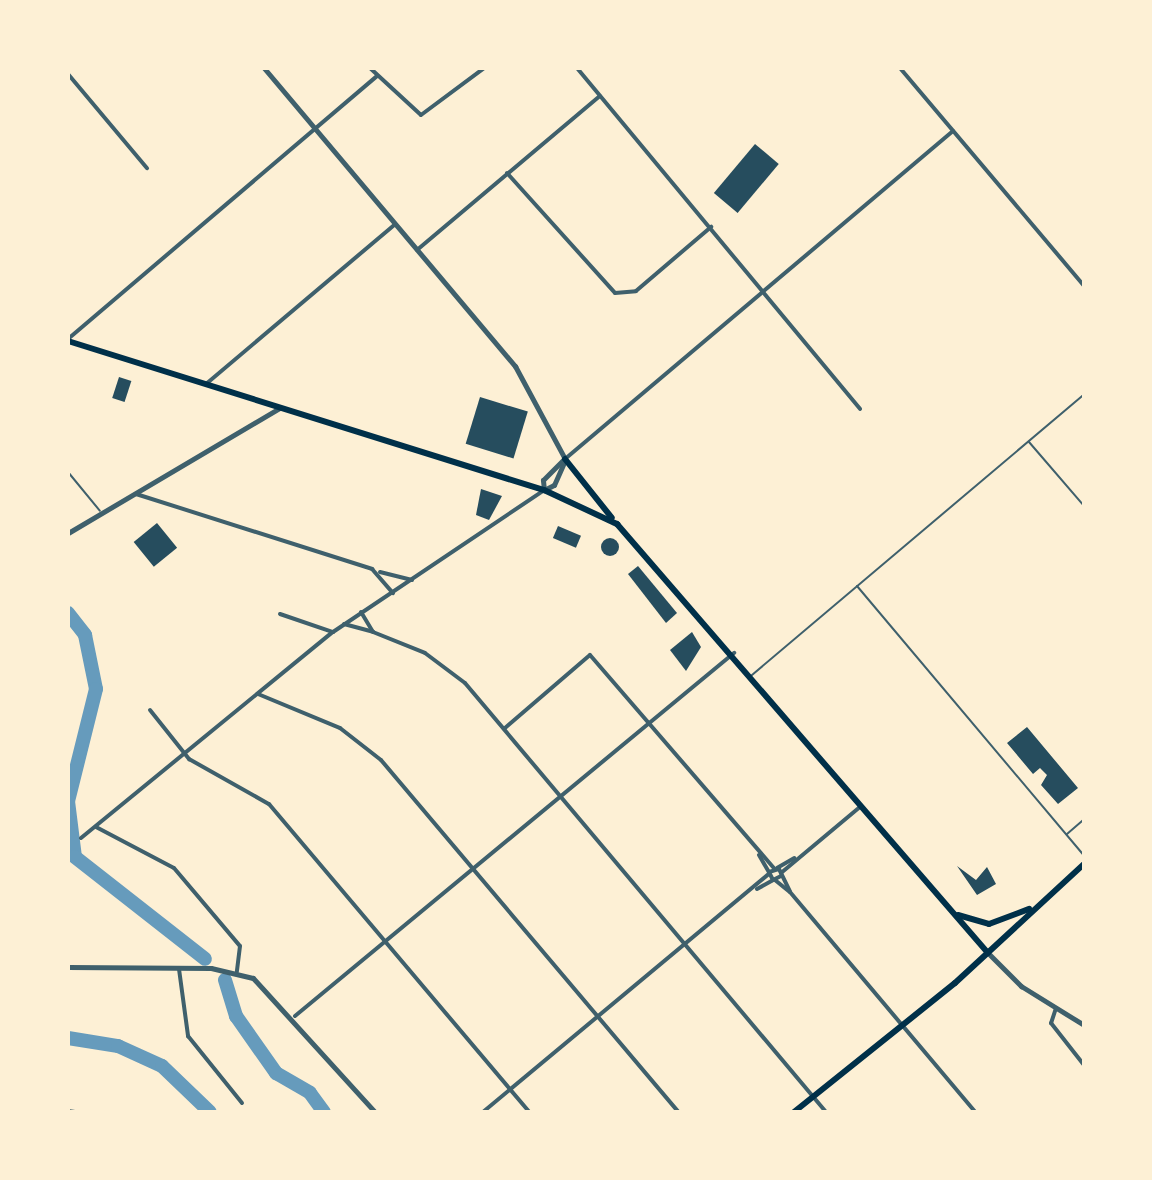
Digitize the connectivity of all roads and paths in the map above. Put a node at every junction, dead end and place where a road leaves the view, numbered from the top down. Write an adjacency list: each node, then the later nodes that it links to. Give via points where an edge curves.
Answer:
1 (264, 68): 9 (street)
2 (370, 68): 7 (street)
3 (484, 68): 7 (street, via 430,114 409,110)
4 (577, 68): 8 (street)
5 (900, 68): 10 (street)
6 (68, 74): 11 (street)
7 (377, 76): 9 (street)
8 (600, 96): 12 (street); 14 (street)
9 (315, 129): 13 (street); 18 (street)
10 (953, 131): 16 (street); 17 (street)
11 (147, 168)
12 (507, 173): 14 (street, via 605,288 621,294 641,287); 15 (street)
13 (395, 224): 15 (street); 19 (street)
14 (711, 227): 17 (street)
15 (417, 250): 24 (street, via 520,373)
16 (1084, 286)
17 (764, 291): 22 (street); 24 (street)
18 (68, 340): 19 (main road)
19 (206, 384): 21 (main road)
20 (1084, 394): 23 (lane)
21 (279, 408): 26 (main road); 27 (street)
22 (860, 409)
23 (1028, 441): 28 (lane); 34 (lane)
24 (565, 459): 26 (street, via 554,485); 26 (street, via 543,480); 30 (main road)
25 (68, 472): 29 (lane)
26 (544, 490): 30 (main road); 33 (street)
27 (136, 494): 29 (street); 32 (street)
28 (1084, 506)
29 (102, 513): 31 (street)
30 (617, 524): 41 (main road)
31 (68, 533)
32 (378, 572): 33 (street); 35 (street)
33 (412, 580): 35 (street)
34 (856, 585): 42 (lane); 52 (lane)
35 (393, 593): 36 (street)
36 (361, 612): 38 (street); 40 (street)
37 (280, 614): 39 (street)
38 (344, 624): 39 (street); 40 (street)
39 (333, 632): 43 (street)
40 (373, 632): 46 (street, via 448,668)
41 (734, 653): 42 (main road); 45 (street)
42 (752, 675): 49 (main road)
43 (258, 694): 47 (street); 58 (street, via 361,742)
44 (150, 710): 47 (street)
45 (648, 724): 46 (street, via 590,655); 48 (street); 54 (street)
46 (505, 728): 48 (street)
47 (185, 753): 51 (street); 67 (street, via 269,804)
48 (560, 795): 58 (street); 68 (street)
49 (863, 805): 56 (street); 66 (main road)
50 (1084, 819): 52 (lane)
51 (96, 826): 53 (street); 72 (street, via 174,868 240,946)
52 (1066, 835): 55 (lane)
53 (81, 838)
54 (759, 855): 59 (street); 60 (street)
55 (1084, 856)
56 (794, 858): 59 (street); 61 (street)
57 (1084, 865): 65 (main road)
58 (472, 868): 67 (street); 75 (street)
59 (776, 868): 60 (street); 61 (street)
60 (769, 873): 62 (street); 63 (street)
61 (781, 874): 62 (street); 64 (street)
62 (774, 880): 63 (street); 64 (street)
63 (754, 890): 68 (street)
64 (790, 892): 76 (street)
65 (1036, 905): 66 (main road, via 996,924); 69 (main road)
66 (957, 915): 69 (main road)
67 (384, 941): 74 (street); 79 (street)
68 (687, 946): 75 (street); 80 (street)
69 (988, 953): 73 (street); 76 (main road)
70 (68, 967): 71 (street)
71 (179, 969): 72 (street); 81 (street, via 188,1036)
72 (237, 972): 74 (street, via 262,984)
73 (1056, 1008): 77 (street); 78 (street, via 1051,1023)
74 (295, 1016): 84 (street)
75 (599, 1017): 79 (street); 87 (street)
76 (902, 1025): 80 (main road); 90 (street)
77 (1084, 1025)
78 (1084, 1065)
79 (510, 1089): 85 (street); 86 (street)
80 (814, 1096): 88 (main road); 89 (street)
81 (242, 1103)
82 (68, 1111): 83 (street)
83 (75, 1112)
84 (375, 1112)
85 (483, 1112)
86 (529, 1112)
87 (678, 1112)
88 (794, 1112)
89 (826, 1112)
90 (975, 1112)

